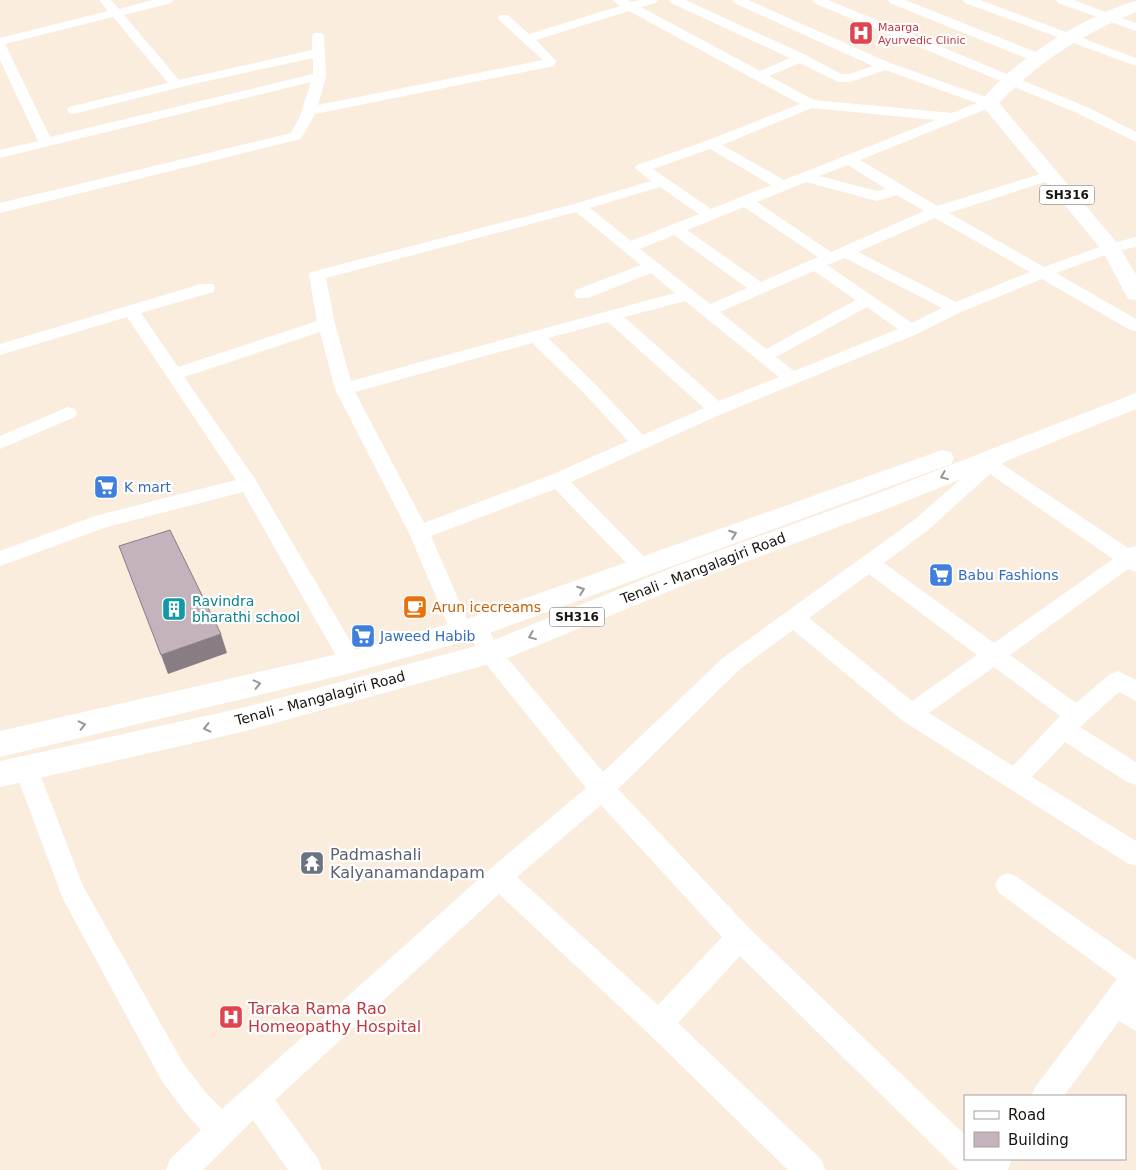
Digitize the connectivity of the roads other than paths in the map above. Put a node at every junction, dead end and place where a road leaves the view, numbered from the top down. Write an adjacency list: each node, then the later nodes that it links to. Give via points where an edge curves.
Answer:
1 (105, 0): 13 (street)
2 (167, 0): 13 (street)
3 (618, 0): 11 (street)
4 (652, 0): 11 (street)
5 (675, 0): 25 (street)
6 (738, 0): 28 (street)
7 (818, 0): 31 (street)
8 (894, 0): 26 (street)
9 (969, 0): 18 (street)
10 (1062, 0): 14 (street)
11 (631, 6): 19 (street); 30 (street)
12 (1136, 6): 14 (main road)
13 (117, 13): 20 (street); 32 (street)
14 (1109, 17): 16 (street); 18 (main road)
15 (504, 18): 19 (street)
16 (1136, 27)
17 (318, 36): 24 (street)
18 (1069, 37): 23 (street); 26 (main road)
19 (527, 39): 36 (street, via 548,58 549,63)
20 (0, 42)
21 (1122, 45): 23 (street)
22 (0, 46): 39 (street)
23 (1108, 52): 27 (street)
24 (318, 53): 29 (street); 32 (street)
25 (801, 58): 28 (street, via 843,79); 30 (street)
26 (1038, 58): 31 (main road)
27 (1136, 62)
28 (884, 66): 33 (street)
29 (319, 76): 36 (street); 39 (street)
30 (759, 76): 34 (street)
31 (1010, 80): 33 (main road); 38 (street, via 1082,110)
32 (176, 84): 35 (street)
33 (989, 103): 37 (street); 43 (main road, SH316)
34 (811, 104): 37 (street); 40 (street)
35 (74, 110)
36 (309, 111): 50 (street, via 300,133 289,139)
37 (953, 117): 42 (street)
38 (1136, 138)
39 (46, 143): 41 (street)
40 (711, 144): 45 (street, via 642,168); 46 (street)
41 (0, 154)
42 (848, 159): 44 (street); 47 (street)
43 (1052, 176): 51 (street); 56 (main road, SH316)
44 (804, 177): 46 (street); 47 (street, via 878,196)
45 (662, 182): 49 (street); 52 (street)
46 (783, 186): 48 (street)
47 (897, 190): 51 (street)
48 (746, 201): 52 (street); 57 (street)
49 (579, 207): 55 (street); 70 (street, via 317,275)
50 (0, 208)
51 (935, 212): 57 (street); 59 (street)
52 (710, 215): 53 (street)
53 (676, 229): 55 (street); 61 (street)
54 (1136, 242): 56 (street)
55 (628, 248): 58 (street)
56 (1111, 248): 59 (street); 63 (main road, SH316)
57 (830, 258): 61 (street); 65 (street); 66 (street)
58 (651, 267): 62 (street); 64 (street)
59 (1044, 272): 66 (street); 71 (street)
60 (207, 288): 67 (street)
61 (759, 289): 68 (street)
62 (582, 294)
63 (1136, 294)
64 (686, 295): 68 (street); 69 (street)
65 (868, 300): 72 (street); 75 (street)
66 (955, 308): 72 (street)
67 (131, 311): 74 (street); 76 (street)
68 (707, 312): 75 (street)
69 (612, 316): 73 (street); 81 (street)
70 (326, 324): 76 (street); 79 (street)
71 (1136, 326)
72 (911, 330): 77 (street)
73 (536, 337): 79 (street); 84 (street)
74 (0, 350)
75 (764, 357): 77 (street)
76 (174, 374): 87 (street)
77 (792, 379): 81 (street)
78 (1136, 386): 92 (main road, Tenali - Mangalagiri Road / SH316, one-way to 78)
79 (344, 389): 88 (street)
80 (1136, 400): 85 (main road, Tenali - Mangalagiri Road / SH316)
81 (717, 409): 84 (street)
82 (68, 413): 83 (street)
83 (0, 443)
84 (640, 443): 86 (street)
85 (995, 459): 89 (street); 91 (street, via 921,525); 95 (main road, Tenali - Mangalagiri Road / SH316, one-way to 95, via 684,574)
86 (558, 480): 88 (street); 92 (street)
87 (248, 484): 90 (street, via 102,521); 97 (street)
88 (419, 533): 94 (street)
89 (1133, 558): 96 (street)
90 (0, 559)
91 (869, 563): 93 (street); 96 (street)
92 (643, 568): 94 (main road, Tenali - Mangalagiri Road / SH316, one-way to 92)
93 (793, 618): 99 (street); 108 (street, via 732,663)
94 (468, 629): 95 (street); 97 (main road, Tenali - Mangalagiri Road / SH316)
95 (490, 652): 104 (main road, Tenali - Mangalagiri Road / SH316, one-way to 104, via 242,720); 108 (street)
96 (994, 654): 99 (street); 100 (street)
97 (351, 662): 102 (main road, Tenali - Mangalagiri Road / SH316, one-way to 97)
98 (1136, 692): 100 (street, via 1118,680)
99 (911, 714): 106 (street)
100 (1070, 722): 105 (street); 106 (street)
101 (0, 730): 102 (main road)
102 (46, 734): 103 (main road, Tenali - Mangalagiri Road / SH316)
103 (0, 744)
104 (15, 775): 107 (main road, Tenali - Mangalagiri Road); 118 (street, via 72,891 173,1072)
105 (1136, 775)
106 (1015, 780): 109 (street)
107 (0, 787)
108 (602, 789): 110 (street); 112 (street)
109 (1136, 855)
110 (500, 878): 115 (street); 117 (street)
111 (1008, 884): 113 (street)
112 (740, 937): 115 (street); 119 (street)
113 (1136, 976): 114 (street)
114 (1126, 1010): 116 (street)
115 (659, 1024): 123 (street)
116 (1047, 1095)
117 (255, 1098): 118 (street); 122 (street)
118 (222, 1130): 121 (street)
119 (964, 1155)
120 (969, 1160): 124 (street)
121 (181, 1170)
122 (307, 1170)
123 (810, 1170)
124 (980, 1170)

